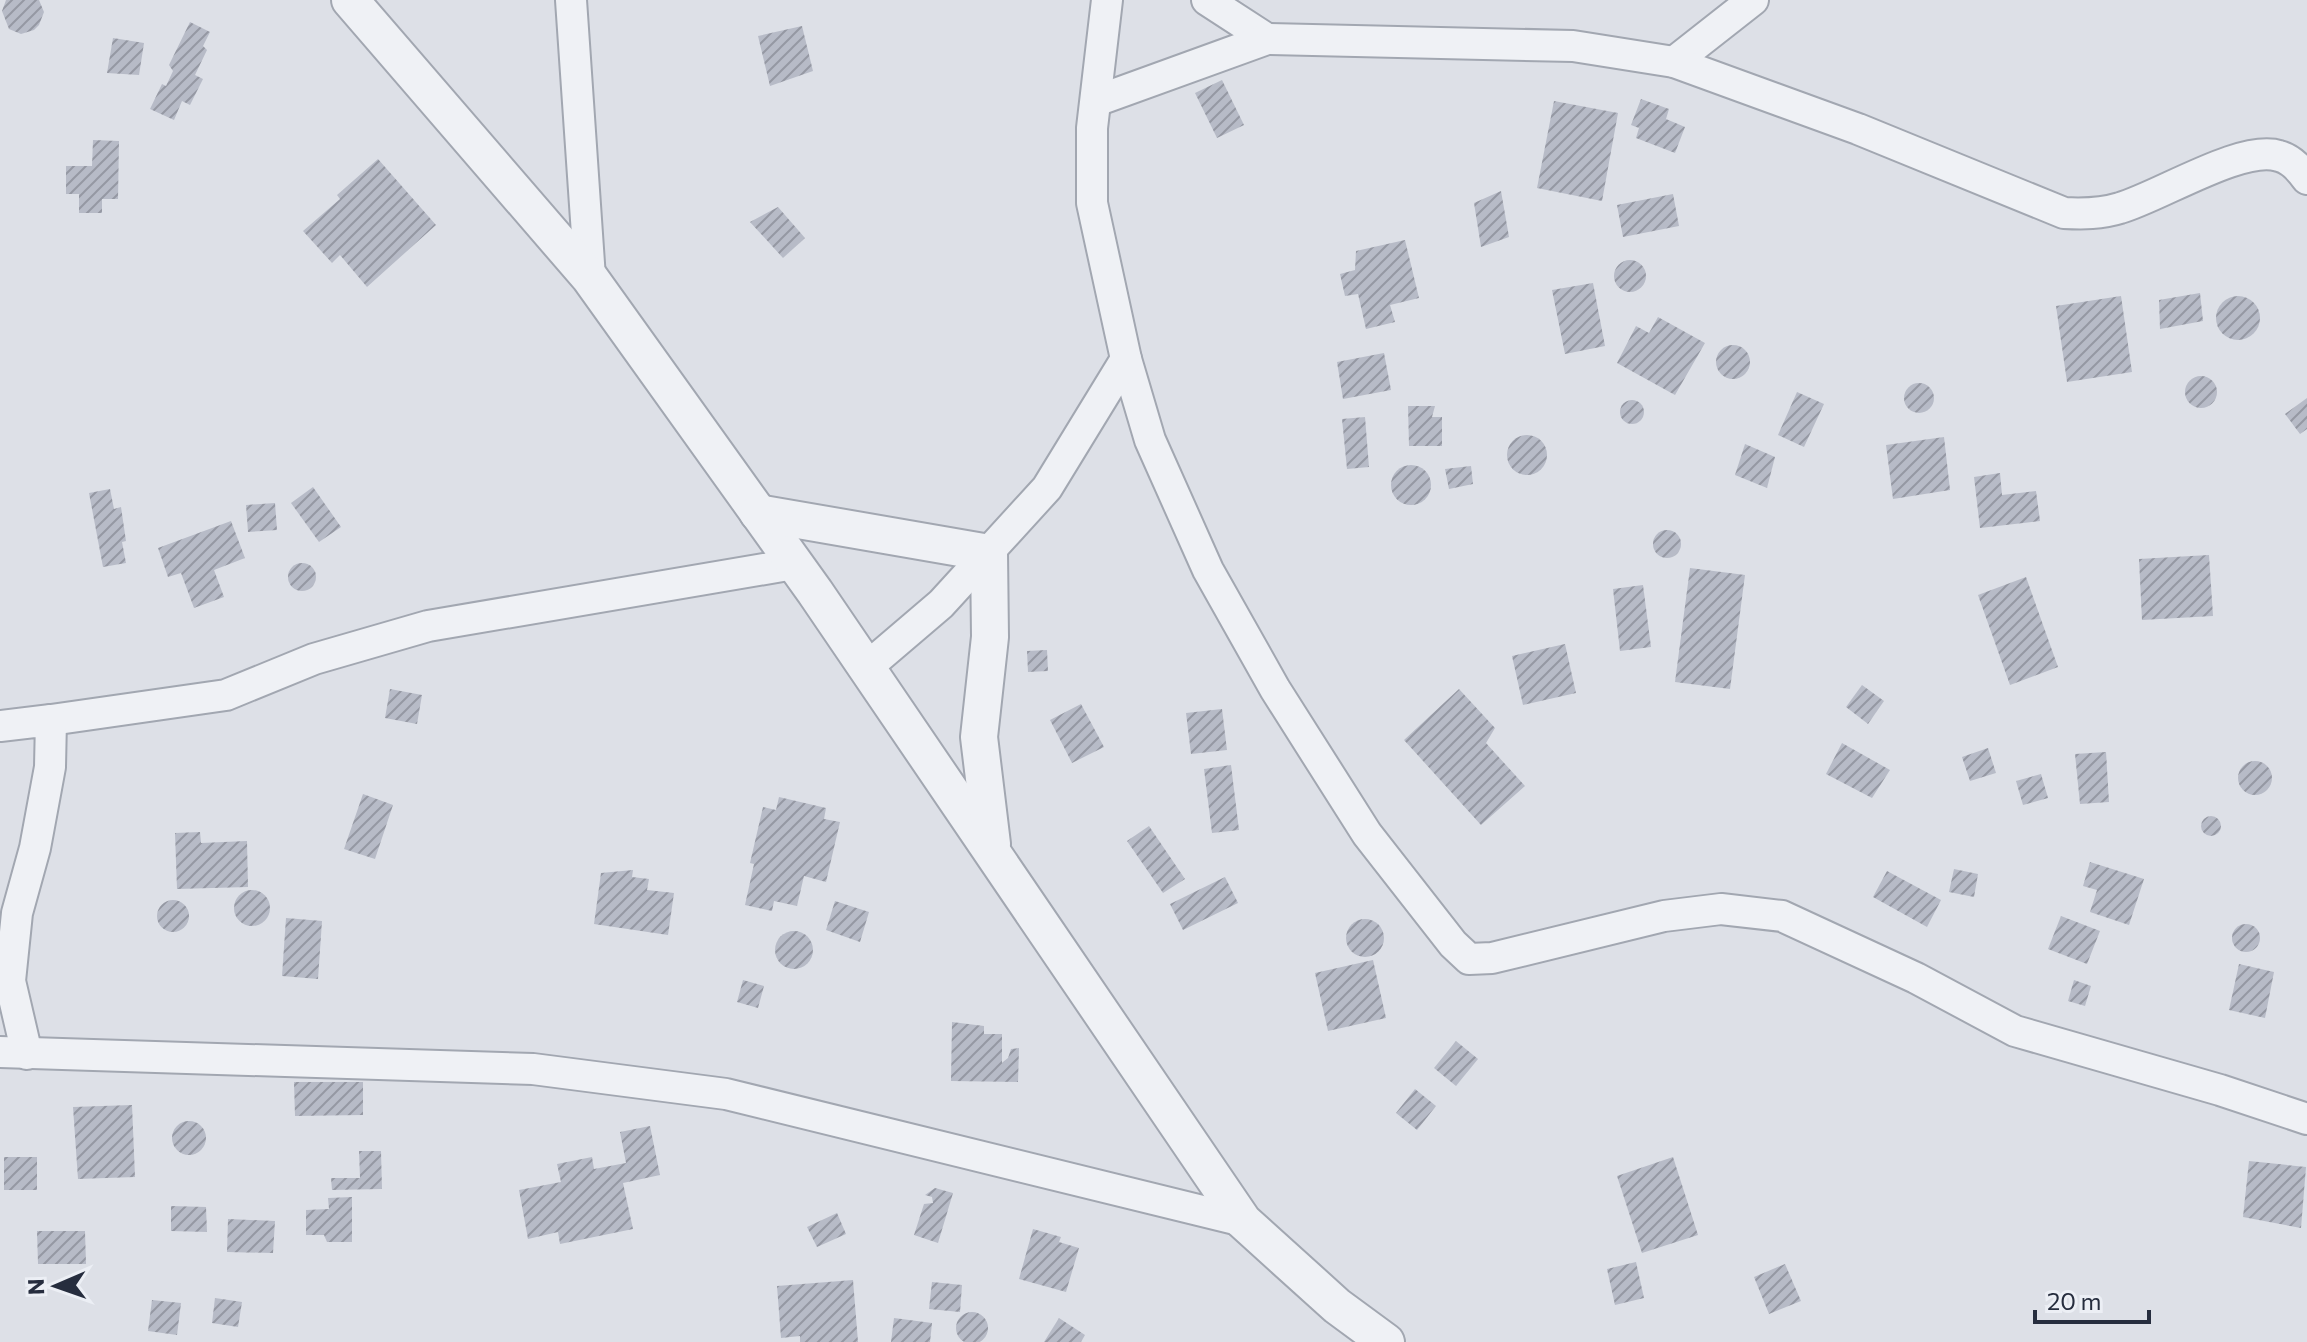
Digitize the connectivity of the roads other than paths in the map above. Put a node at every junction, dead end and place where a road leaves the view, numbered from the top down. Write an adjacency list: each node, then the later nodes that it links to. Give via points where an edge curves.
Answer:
1 (350, 0): 10 (street)
2 (571, 0): 10 (street)
3 (1107, 0): 8 (street)
4 (1207, 0): 6 (street)
5 (1753, 0): 7 (street)
6 (1267, 39): 7 (street, via 1573,46); 8 (street)
7 (1674, 62): 9 (street, via 2064,213 2120,208 2237,159 2264,153 2299,167)
8 (1096, 101): 11 (street, via 1092,203)
9 (2307, 179)
10 (590, 278): 12 (street)
11 (1126, 359): 13 (street, via 1047,488); 20 (street, via 1150,440 1208,570 1275,689 1367,834 1469,959 1664,916 1721,909 1782,916 2015,1031)
12 (758, 513): 13 (street); 14 (street)
13 (989, 553): 15 (street, via 941,604); 18 (street, via 990,637 979,737)
14 (794, 564): 15 (street); 16 (street, via 428,626 314,659 226,695)
15 (866, 668): 18 (street)
16 (51, 720): 17 (street); 19 (street, via 50,767 17,913 10,981)
17 (0, 726)
18 (992, 850): 21 (street)
19 (13, 1053): 21 (street, via 533,1069 726,1094)
20 (2307, 1119)
21 (1243, 1221): 22 (street, via 1337,1306)
22 (1386, 1342)

